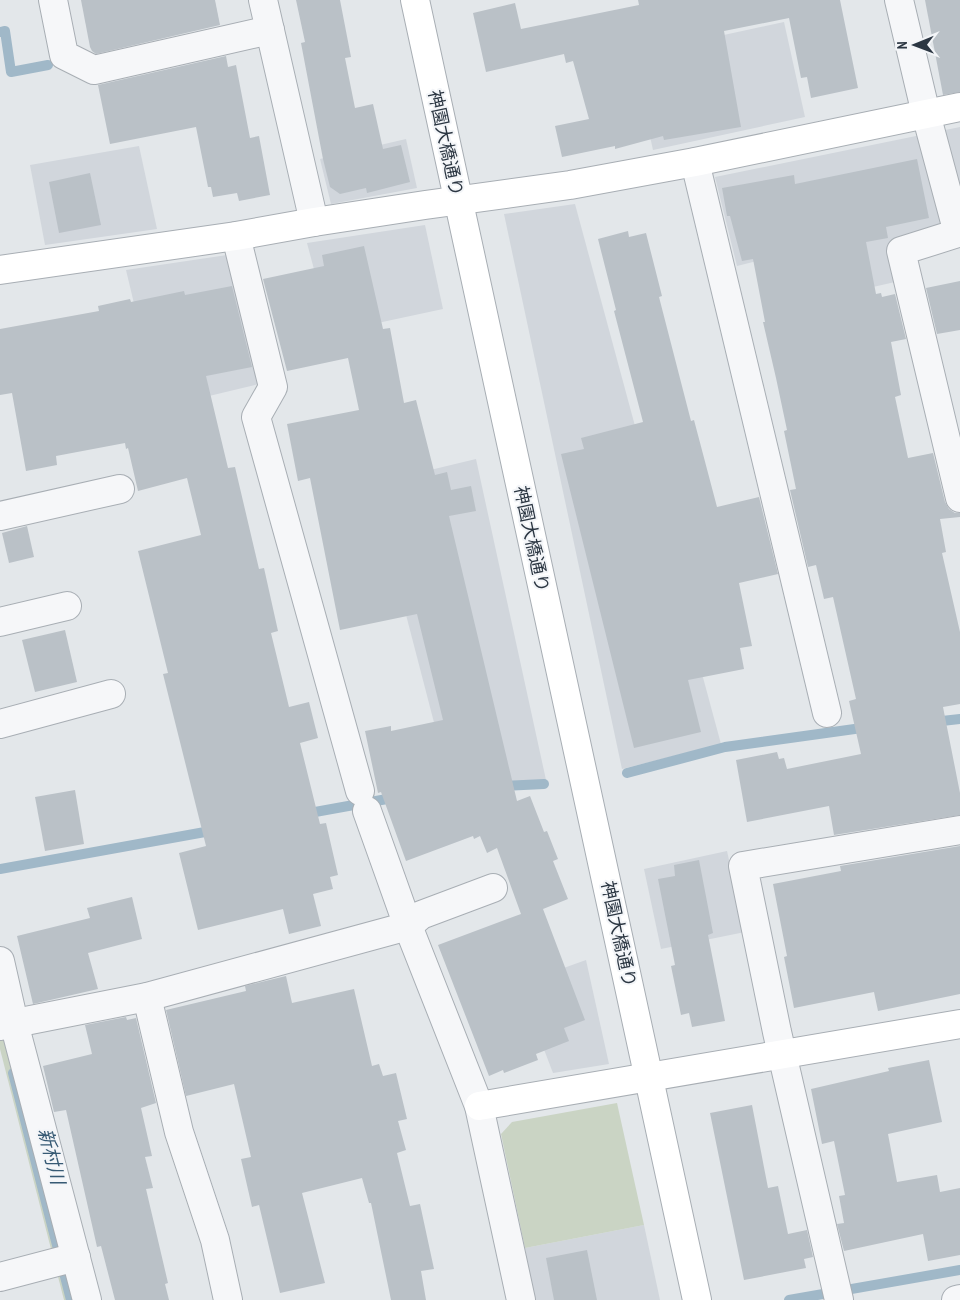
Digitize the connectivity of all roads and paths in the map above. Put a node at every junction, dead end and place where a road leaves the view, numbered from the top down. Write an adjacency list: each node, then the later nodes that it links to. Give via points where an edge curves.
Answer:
1 (54, 0): 5 (street, via 64,55 94,70)
2 (263, 0): 5 (street)
3 (415, 0): 9 (street, 神園大橋通り)
4 (899, 0): 7 (street)
5 (270, 30): 10 (street)
6 (960, 107): 7 (street)
7 (926, 114): 8 (street); 14 (street, via 958,233 901,251)
8 (695, 162): 9 (street); 19 (street)
9 (458, 201): 10 (street); 29 (street, 神園大橋通り)
10 (314, 222): 11 (street)
11 (236, 236): 12 (street); 23 (street, via 273,387 256,417 364,801)
12 (0, 270)
13 (120, 489): 15 (street)
14 (960, 498)
15 (0, 516)
16 (68, 606): 17 (street)
17 (0, 622)
18 (112, 694): 20 (street)
19 (827, 713)
20 (0, 724)
21 (960, 830): 28 (street, via 743,866)
22 (493, 888): 23 (street, via 421,915)
23 (408, 926): 25 (street); 30 (street)
24 (0, 961): 27 (street)
25 (147, 997): 27 (street); 36 (street, via 179,1132 215,1240)
26 (960, 1024): 28 (street)
27 (7, 1025): 31 (street)
28 (782, 1053): 29 (street); 33 (street)
29 (650, 1077): 30 (street); 38 (street, 神園大橋通り)
30 (479, 1106): 37 (street)
31 (76, 1258): 32 (street); 35 (street)
32 (0, 1277)
33 (837, 1292)
34 (960, 1299): 39 (street)
35 (87, 1300)
36 (228, 1300)
37 (521, 1300)
38 (697, 1300)
39 (956, 1300)

